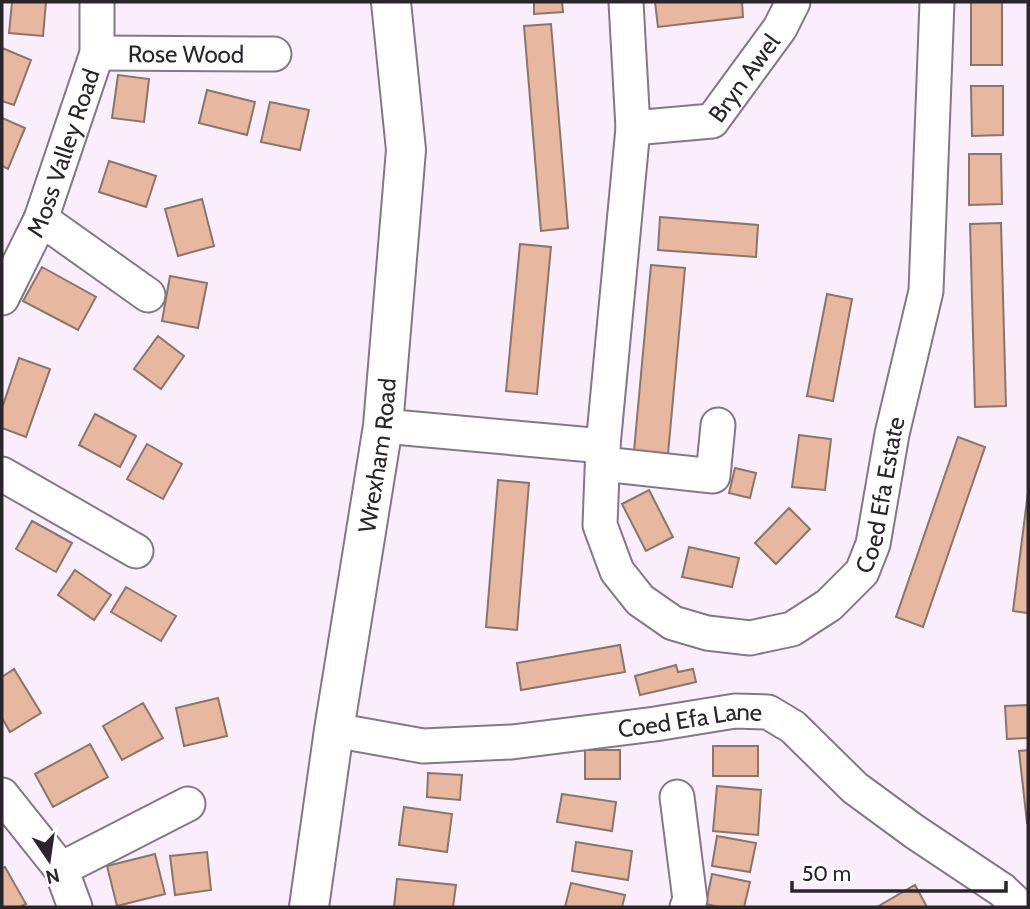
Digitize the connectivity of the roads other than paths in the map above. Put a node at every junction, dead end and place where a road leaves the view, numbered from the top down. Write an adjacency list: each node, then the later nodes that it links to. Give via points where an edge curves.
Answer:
1 (97, 2): 6 (street, Moss Valley Road)
2 (391, 2): 13 (main road, Wrexham Road, via 406,150)
3 (626, 2): 8 (street, Coed Efa Estate)
4 (793, 2): 8 (street, Bryn Awel, via 780,28 712,121)
5 (937, 2): 14 (street, Coed Efa Estate, via 926,291 892,434 873,544 862,572 829,606 792,629 750,638 706,633 673,623 639,600 617,571 600,525)
6 (97, 53): 7 (street, Rose Wood); 9 (street, Moss Valley Road)
7 (274, 54)
8 (633, 128): 14 (street, Coed Efa Estate)
9 (41, 219): 10 (street); 11 (street, Moss Valley Road)
10 (148, 295)
11 (2, 298)
12 (718, 425): 14 (street, via 713,476)
13 (383, 426): 14 (street); 17 (main road, Wrexham Road)
14 (603, 455)
15 (2, 474): 16 (street)
16 (136, 551)
17 (334, 730): 23 (main road, Wrexham Road); 25 (street, Coed Efa Lane, via 423,746 512,742 735,711 768,712 793,727 855,788)
18 (2, 795): 21 (street)
19 (677, 797): 24 (street, via 690,900)
20 (188, 804): 21 (street)
21 (61, 869): 22 (street)
22 (75, 907)
23 (309, 907)
24 (687, 907)
25 (1020, 907)

